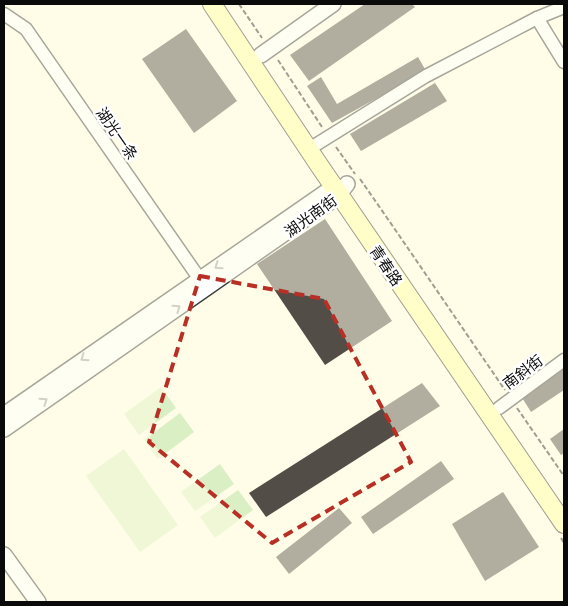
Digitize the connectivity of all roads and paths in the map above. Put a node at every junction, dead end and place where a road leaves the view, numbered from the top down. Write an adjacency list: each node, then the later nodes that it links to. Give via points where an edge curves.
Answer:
1 (212, 4): 11 (main road, 青春路)
2 (226, 4): 8 (main road, 青春路)
3 (239, 4): 8 (path, 青春路)
4 (333, 4): 8 (street)
5 (564, 7): 7 (street)
6 (4, 14): 12 (street, 湖光一条, via 26,29)
7 (536, 18): 9 (street); 10 (street, via 426,76)
8 (266, 52): 10 (main road, 青春路); 10 (path, 青春路)
9 (564, 62)
10 (323, 140): 11 (main road, 青春路); 14 (path, 青春路, via 420,263)
11 (340, 188): 12 (street, 湖光南街, one-way to 12); 14 (main road, 青春路); 16 (street, 湖光南街, one-way to 11); 19 (main road, 青春路)
12 (199, 278): 15 (street, 湖光南街, one-way to 15)
13 (564, 360): 14 (street, 南斜街)
14 (505, 404): 17 (path, 青春路); 18 (main road, 青春路)
15 (4, 414)
16 (4, 429)
17 (564, 476)
18 (564, 503)
19 (564, 524)
20 (4, 555): 21 (street)
21 (38, 602)

